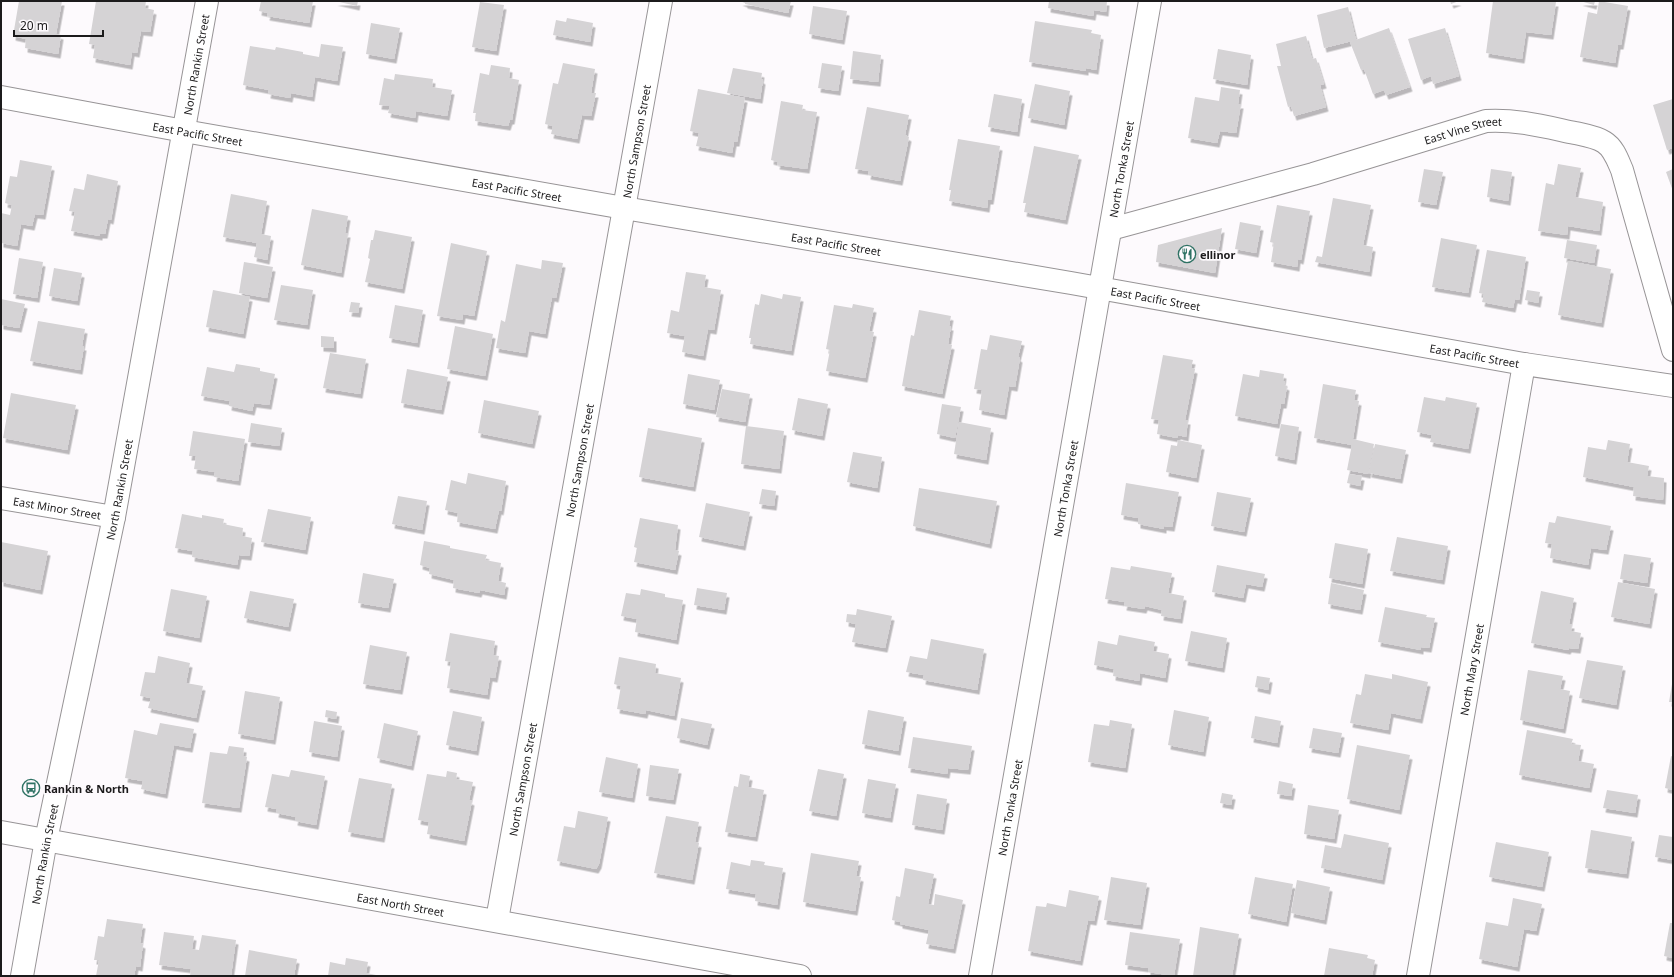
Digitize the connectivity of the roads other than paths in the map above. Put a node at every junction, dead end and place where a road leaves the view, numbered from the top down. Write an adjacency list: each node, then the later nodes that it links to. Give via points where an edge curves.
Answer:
1 (207, 1): 5 (street, North Rankin Street)
2 (660, 1): 6 (street, North Sampson Street)
3 (1150, 1): 7 (street, North Tonka Street)
4 (1, 98): 5 (street, East Pacific Street)
5 (184, 131): 6 (street, East Pacific Street); 13 (street, North Rankin Street)
6 (624, 208): 8 (street, East Pacific Street); 16 (street, North Sampson Street)
7 (1111, 230): 8 (street, North Tonka Street); 9 (street, East Vine Street, via 1313,174 1486,121 1538,125 1605,142 1616,155)
8 (1100, 288): 10 (street, East Pacific Street); 20 (street, North Tonka Street)
9 (1673, 350)
10 (1524, 364): 11 (street, East Pacific Street); 21 (street, North Mary Street)
11 (1673, 386)
12 (1, 498): 13 (street, East Minor Street)
13 (114, 517): 15 (street, North Rankin Street)
14 (1, 832): 15 (street, East North Street)
15 (46, 840): 16 (street, East North Street); 18 (street, North Rankin Street)
16 (497, 920): 17 (street, East North Street)
17 (774, 974): 19 (street, East North Street)
18 (22, 976)
19 (800, 976)
20 (980, 976)
21 (1418, 976)

